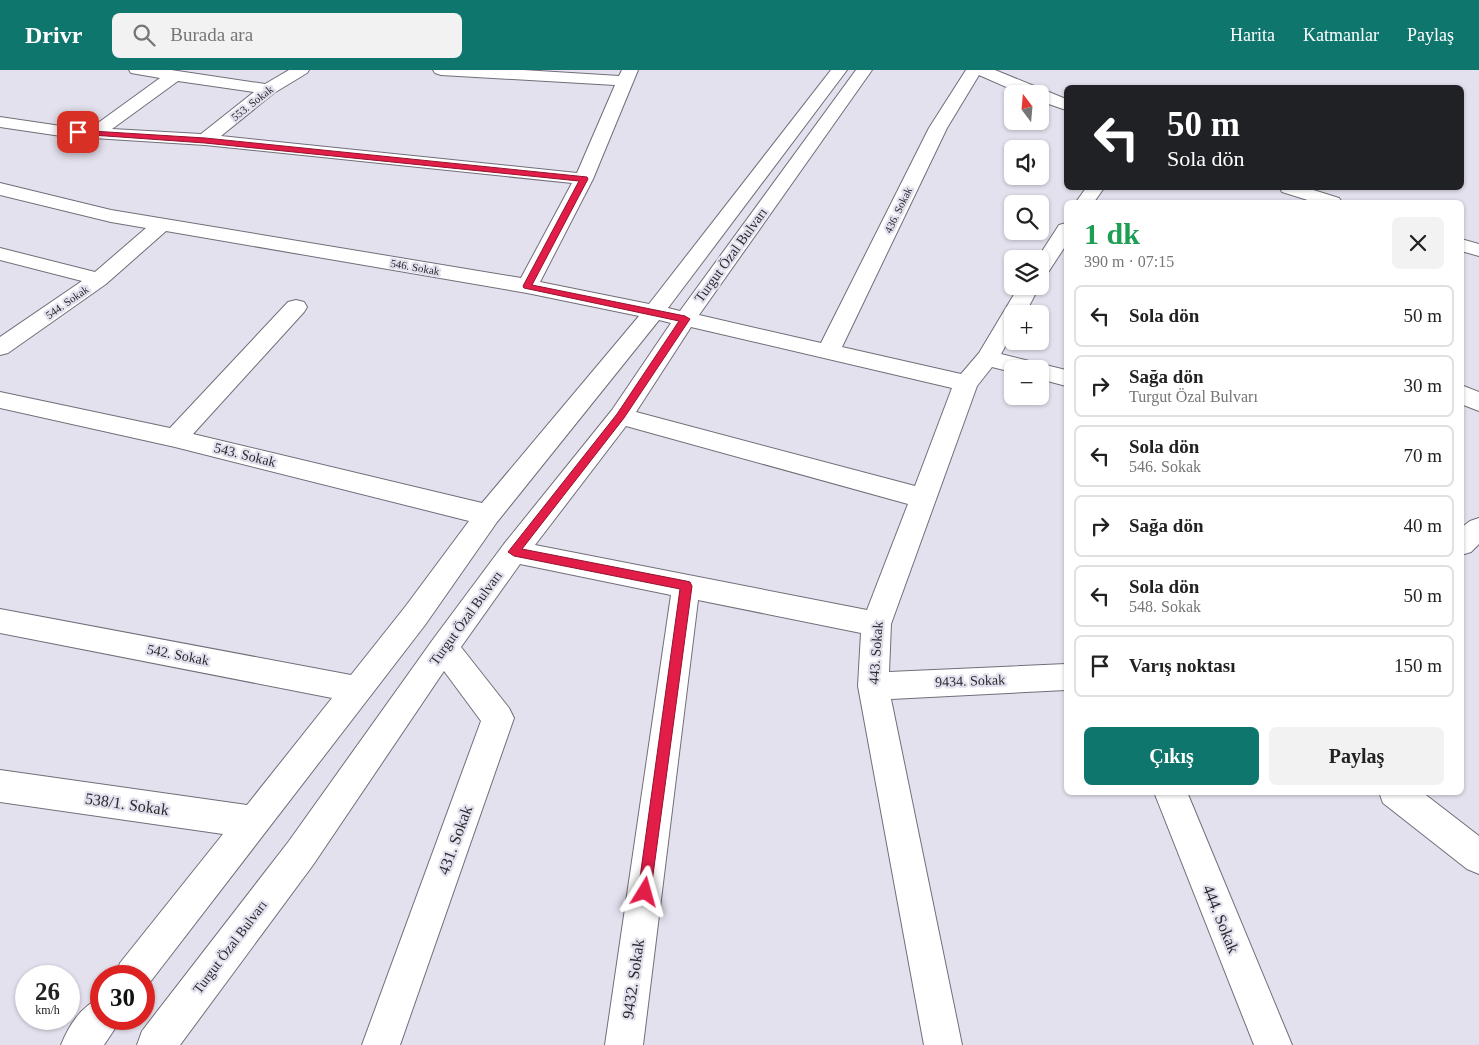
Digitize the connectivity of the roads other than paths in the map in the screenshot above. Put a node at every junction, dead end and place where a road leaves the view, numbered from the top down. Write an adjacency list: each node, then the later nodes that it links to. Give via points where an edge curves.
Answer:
1 (136, 70): 8 (street)
2 (301, 70): 11 (street, 553. Sokak)
3 (441, 70): 9 (street)
4 (839, 70): 30 (street, Turgut Özal Bulvarı)
5 (864, 70): 31 (street, Turgut Özal Bulvarı)
6 (974, 70): 34 (street, 436. Sokak, via 938,128)
7 (982, 70): 10 (street)
8 (174, 76): 11 (street); 15 (street)
9 (627, 76): 17 (street)
10 (1018, 85)
11 (268, 89): 16 (street, 553. Sokak)
12 (1049, 98): 13 (street)
13 (1064, 104)
14 (0, 122): 15 (street)
15 (94, 133): 16 (street)
16 (205, 140): 17 (street)
17 (584, 179): 28 (street)
18 (0, 189): 21 (street, 546. Sokak)
19 (1296, 190): 20 (street)
20 (1326, 200)
21 (161, 225): 27 (street); 28 (street, 546. Sokak)
22 (1063, 238): 26 (street)
23 (1464, 246): 24 (street)
24 (1479, 250)
25 (0, 254): 27 (street, 544. Sokak)
26 (1049, 257)
27 (99, 279): 33 (street, 544. Sokak)
28 (527, 286): 30 (street, 546. Sokak)
29 (296, 307): 44 (street)
30 (654, 312): 31 (street, 546. Sokak); 46 (street, Turgut Özal Bulvarı)
31 (685, 319): 34 (street, 546. Sokak); 43 (street, Turgut Özal Bulvarı)
32 (1004, 329): 35 (street, 443. Sokak)
33 (0, 348)
34 (828, 352): 39 (street, 546. Sokak)
35 (986, 358): 36 (street); 39 (street, 443. Sokak)
36 (1004, 363)
37 (1049, 373): 38 (street)
38 (1064, 377)
39 (966, 383): 45 (street, 443. Sokak)
40 (1464, 395): 42 (street)
41 (0, 400): 44 (street, 543. Sokak)
42 (1479, 403)
43 (621, 416): 45 (street); 49 (street, Turgut Özal Bulvarı)
44 (175, 438): 46 (street, 543. Sokak)
45 (922, 498): 52 (street, 443. Sokak)
46 (488, 515): 56 (street, Turgut Özal Bulvarı, via 415,616)
47 (1479, 528): 48 (street)
48 (1464, 541)
49 (514, 552): 50 (street); 53 (street, Turgut Özal Bulvarı)
50 (686, 586): 52 (street); 67 (street, 9432. Sokak)
51 (0, 621): 56 (street, 542. Sokak)
52 (876, 624): 55 (street, 443. Sokak)
53 (444, 647): 65 (street, Turgut Özal Bulvarı, via 301,853); 66 (street, 431. Sokak, via 498,718)
54 (1064, 677): 55 (street, 9434. Sokak)
55 (873, 686): 68 (street, 443. Sokak)
56 (356, 689): 60 (street, Turgut Özal Bulvarı)
57 (0, 786): 60 (street, 538/1. Sokak)
58 (1171, 795): 69 (street, 444. Sokak)
59 (1398, 795): 61 (street)
60 (253, 822): 62 (street, Turgut Özal Bulvarı)
61 (1479, 856)
62 (142, 965)
63 (92, 1030): 64 (street)
64 (80, 1045)
65 (156, 1045)
66 (381, 1045)
67 (624, 1045)
68 (943, 1045)
69 (1273, 1045)

